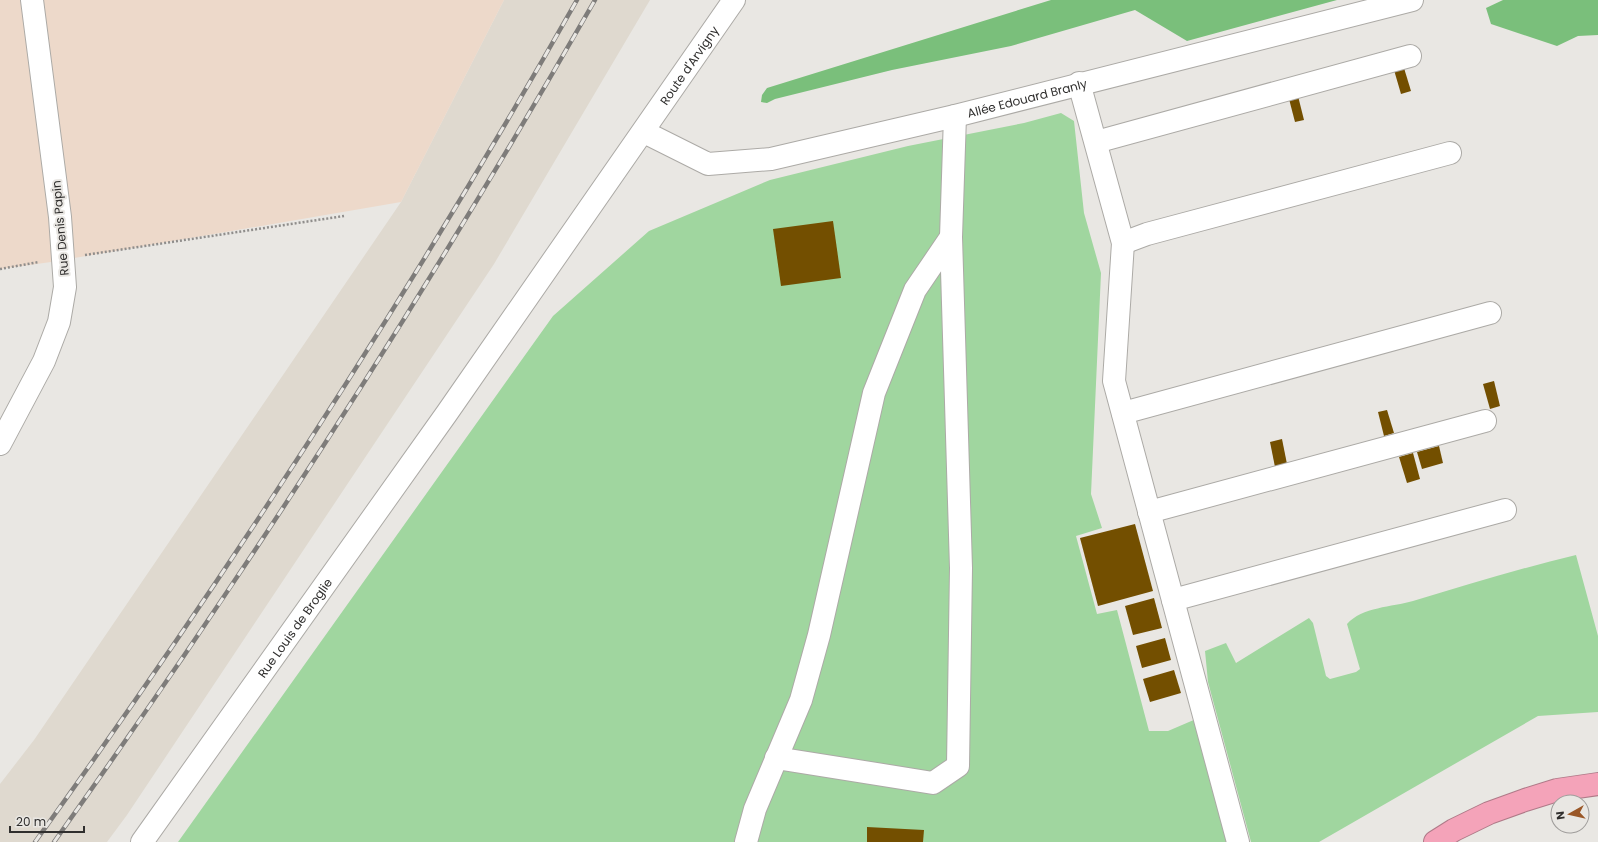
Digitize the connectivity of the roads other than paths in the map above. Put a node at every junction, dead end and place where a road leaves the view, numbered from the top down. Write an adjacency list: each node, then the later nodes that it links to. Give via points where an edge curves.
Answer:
1 (32, 0): 16 (street, Rue Denis Papin, via 60,217 65,287 59,322 44,360)
2 (734, 0): 7 (street, Route d'Arvigny)
3 (1412, 0): 5 (street, Allée Edouard Branly)
4 (1410, 56): 8 (street)
5 (1080, 83): 6 (street, Allée Edouard Branly); 8 (street)
6 (955, 116): 7 (street, Allée Edouard Branly, via 772,159 708,164); 10 (street)
7 (644, 132): 13 (street, Route d'Arvigny)
8 (1096, 142): 11 (street)
9 (1450, 153): 11 (street, via 1147,234)
10 (951, 238): 20 (street, via 915,290 874,393 813,656 801,700); 20 (street, via 961,568 958,766 933,783)
11 (1123, 243): 14 (street, via 1114,381)
12 (1490, 313): 14 (street)
13 (447, 413): 22 (street, Rue Louis de Broglie)
14 (1123, 413): 18 (street)
15 (1485, 422): 18 (street)
16 (0, 444)
17 (1506, 510): 19 (street)
18 (1149, 512): 19 (street)
19 (1173, 600): 24 (street)
20 (776, 758): 23 (street, via 755,809)
21 (1598, 784): 25 (highway, via 1557,790 1489,813)
22 (142, 842)
23 (746, 842)
24 (1238, 842)
25 (1435, 842)

